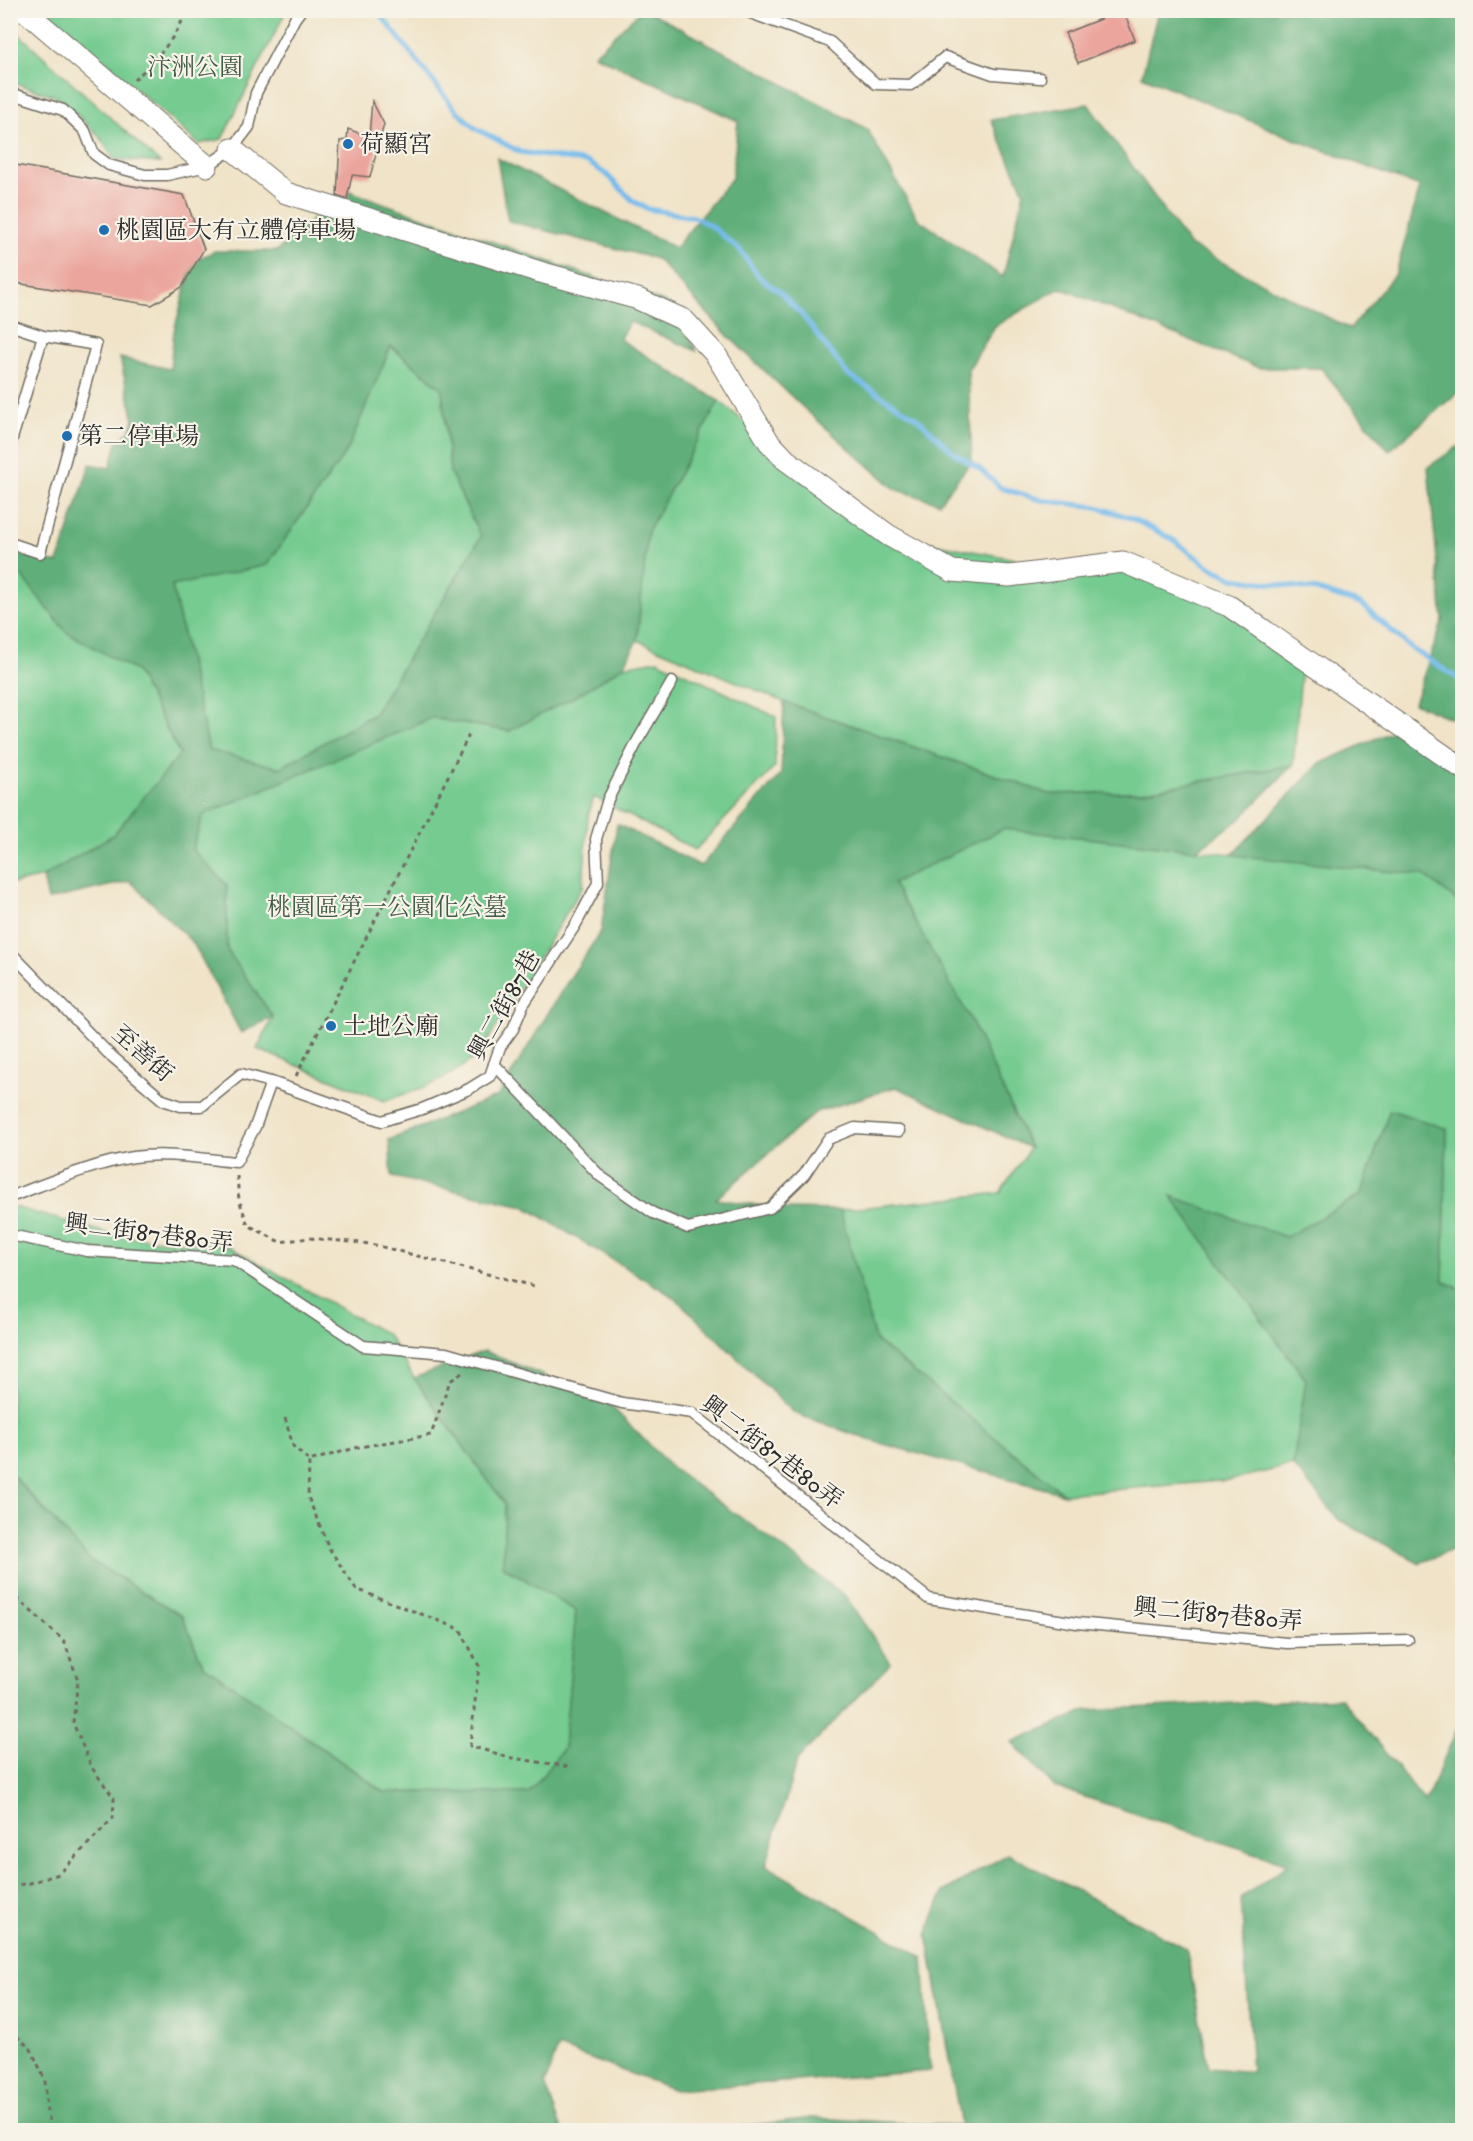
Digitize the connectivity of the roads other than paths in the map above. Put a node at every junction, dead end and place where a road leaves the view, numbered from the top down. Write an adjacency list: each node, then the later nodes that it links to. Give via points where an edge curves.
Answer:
1 (24, 10): 7 (street)
2 (301, 10): 6 (lane, via 256,93 249,127)
3 (742, 10): 4 (lane, via 830,42 876,84 911,85 945,57 993,74)
4 (1040, 78)
5 (10, 93): 7 (lane, via 63,110 85,131 94,154 109,165 145,175 167,175)
6 (232, 149): 7 (lane); 13 (street, via 286,192 638,299 684,320 716,355 769,441 786,460 888,535 952,571 1009,576 1123,562 1229,606)
7 (207, 166)
8 (10, 325): 9 (lane)
9 (43, 336): 10 (lane); 11 (lane, via 96,345 40,553)
10 (10, 445)
11 (10, 543)
12 (672, 682): 15 (lane, 興二街87巷, via 608,800 596,839 598,883 523,1005)
13 (1462, 768)
14 (10, 952): 16 (lane, 至善街, via 108,1053 163,1100 181,1106 202,1106 241,1074)
15 (494, 1064): 16 (lane, 興二街87巷, via 490,1076 469,1089 382,1121); 17 (lane, via 600,1176 653,1213 688,1228 770,1208 804,1175 828,1139 855,1128)
16 (271, 1082): 18 (lane, via 255,1127 236,1162 135,1157 83,1170)
17 (899, 1131)
18 (10, 1197)
19 (10, 1235): 20 (lane, 興二街87巷80弄, via 87,1251 234,1260 363,1346 446,1353 622,1403 692,1413 929,1599 1077,1623 1287,1643)
20 (1408, 1640)

